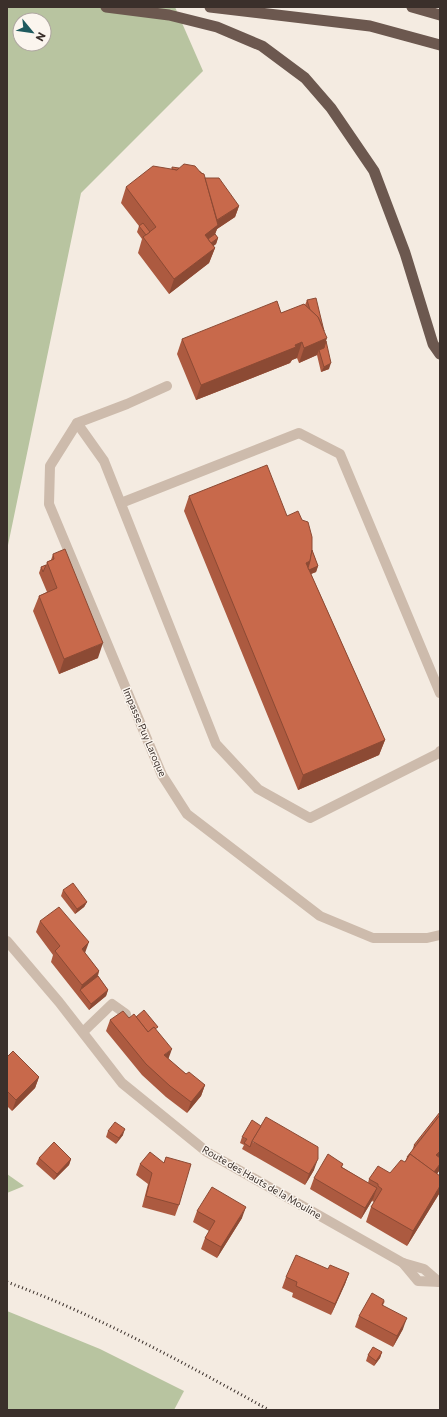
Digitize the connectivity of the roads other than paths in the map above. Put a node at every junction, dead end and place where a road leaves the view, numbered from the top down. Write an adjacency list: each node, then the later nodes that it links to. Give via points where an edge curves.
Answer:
1 (106, 7): 6 (highway, via 169,15 217,27 262,46 305,78 331,108 374,172 405,253 433,344)
2 (210, 7): 5 (highway, via 370,26)
3 (412, 7): 4 (highway)
4 (440, 15)
5 (440, 45)
6 (440, 354)
7 (167, 386): 8 (street)
8 (78, 423): 9 (street, via 104,460); 12 (street, Impasse Puy Laroque, via 50,466 49,504 162,775 187,814 320,916 373,938 427,938)
9 (121, 503): 10 (street, via 299,433 340,454); 11 (street, via 216,744 258,789 310,818)
10 (440, 694)
11 (440, 751)
12 (440, 935)
13 (7, 941): 15 (street, Route des Hauts de la Mouline)
14 (126, 1014): 15 (street, via 112,1004)
15 (83, 1032): 16 (street, Route des Hauts de la Mouline, via 122,1083 207,1152 403,1263 418,1281)
16 (440, 1282)

